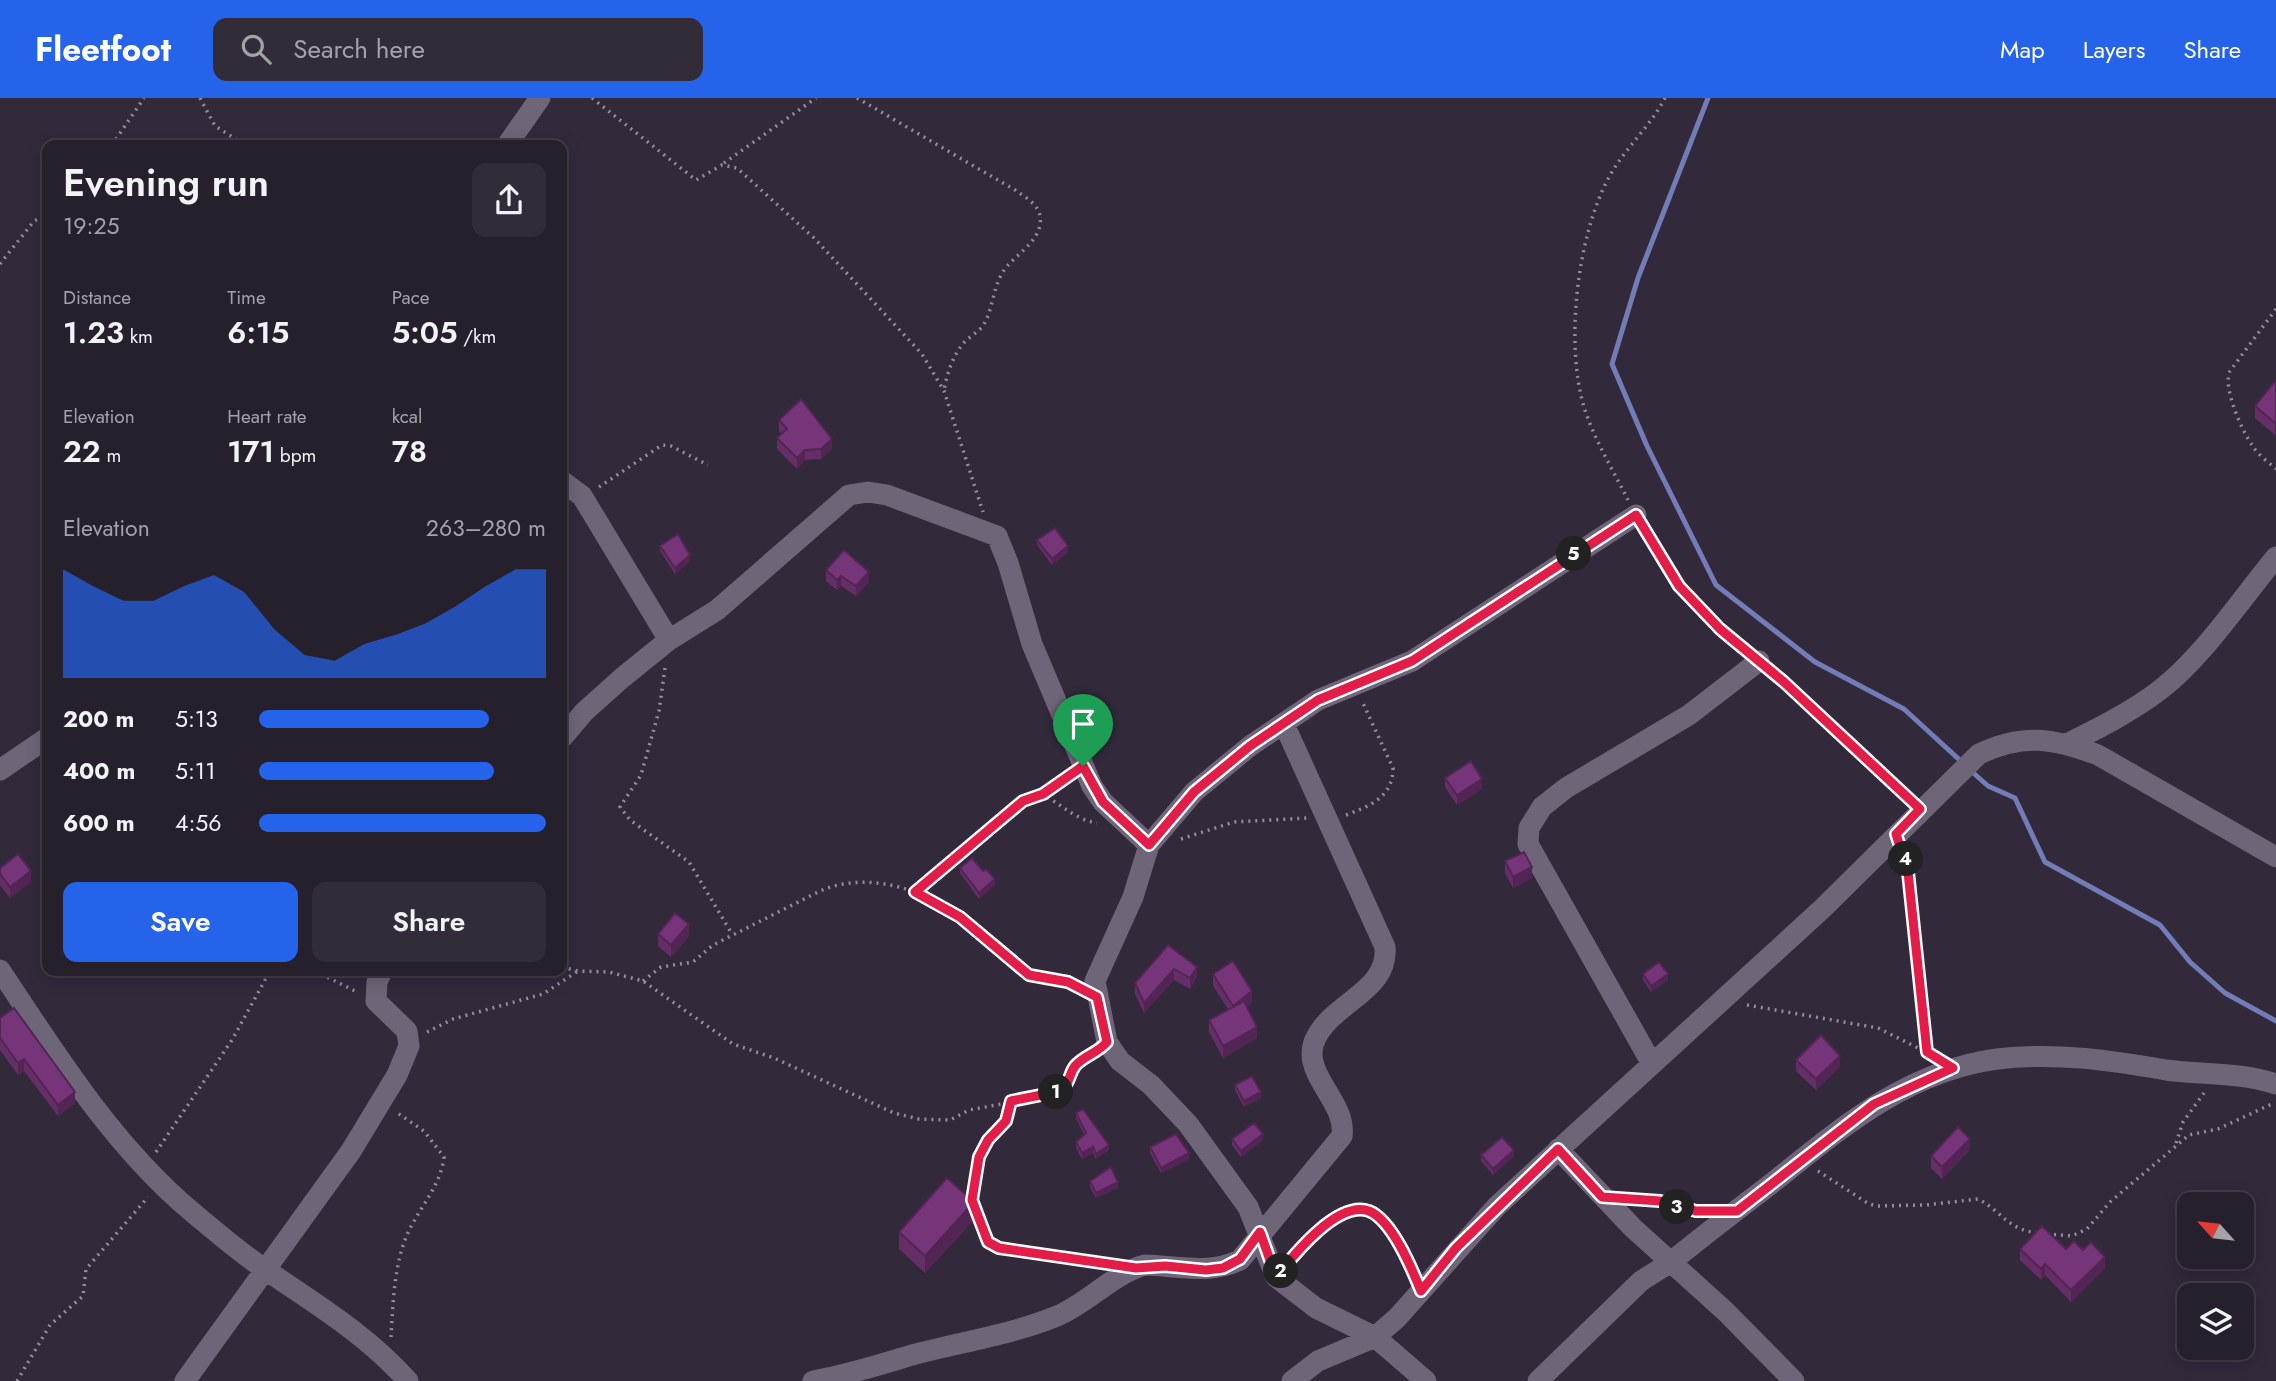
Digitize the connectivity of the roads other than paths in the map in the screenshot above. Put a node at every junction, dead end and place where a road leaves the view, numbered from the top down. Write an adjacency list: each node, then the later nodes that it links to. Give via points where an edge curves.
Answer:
1 (540, 98): 2 (street)
2 (511, 140)
3 (567, 485): 6 (street, via 582,496)
4 (1636, 515): 8 (street, via 1412,661 1318,700)
5 (2276, 557): 11 (street, via 2162,689)
6 (669, 640): 9 (street, via 584,712); 13 (street, via 717,610 849,495 887,495 989,531 1001,544 1028,633 1092,786 1140,833)
7 (1759, 662): 17 (street, via 1689,715 1566,788 1542,807 1529,828 1528,844)
8 (1284, 724): 13 (street, via 1211,777); 20 (street, via 1385,947 1386,960 1375,982 1324,1024 1313,1044 1312,1060 1345,1122 1342,1136)
9 (567, 732)
10 (42, 741): 12 (street)
11 (2067, 744): 14 (street, via 2098,755); 17 (street, via 2004,742 1979,754 1822,909)
12 (0, 770)
13 (1148, 849): 20 (street, via 1133,897 1098,970 1097,997 1107,1042 1120,1061 1188,1124 1248,1207)
14 (2276, 857)
15 (0, 970): 22 (street, via 77,1086 145,1168)
16 (380, 976): 22 (street, via 376,1001 407,1031 409,1046 351,1151)
17 (1652, 1064): 19 (street)
18 (2276, 1084): 21 (street, via 2251,1076 2190,1073 2088,1058 1996,1059 1953,1068 1874,1104)
19 (1558, 1149): 21 (street); 23 (street, via 1473,1231)
20 (1260, 1232): 23 (street, via 1276,1277 1316,1308); 24 (street, via 1240,1259 1223,1268 1145,1265 1042,1322 912,1355)
21 (1671, 1262): 30 (street, via 1641,1281); 31 (street)
22 (265, 1270): 25 (street); 26 (street, via 346,1323)
23 (1375, 1337): 28 (street, via 1318,1361); 29 (street)
24 (855, 1377): 27 (street)
25 (185, 1381)
26 (408, 1381)
27 (813, 1381)
28 (1292, 1381)
29 (1426, 1381)
30 (1538, 1381)
31 (1794, 1381)

